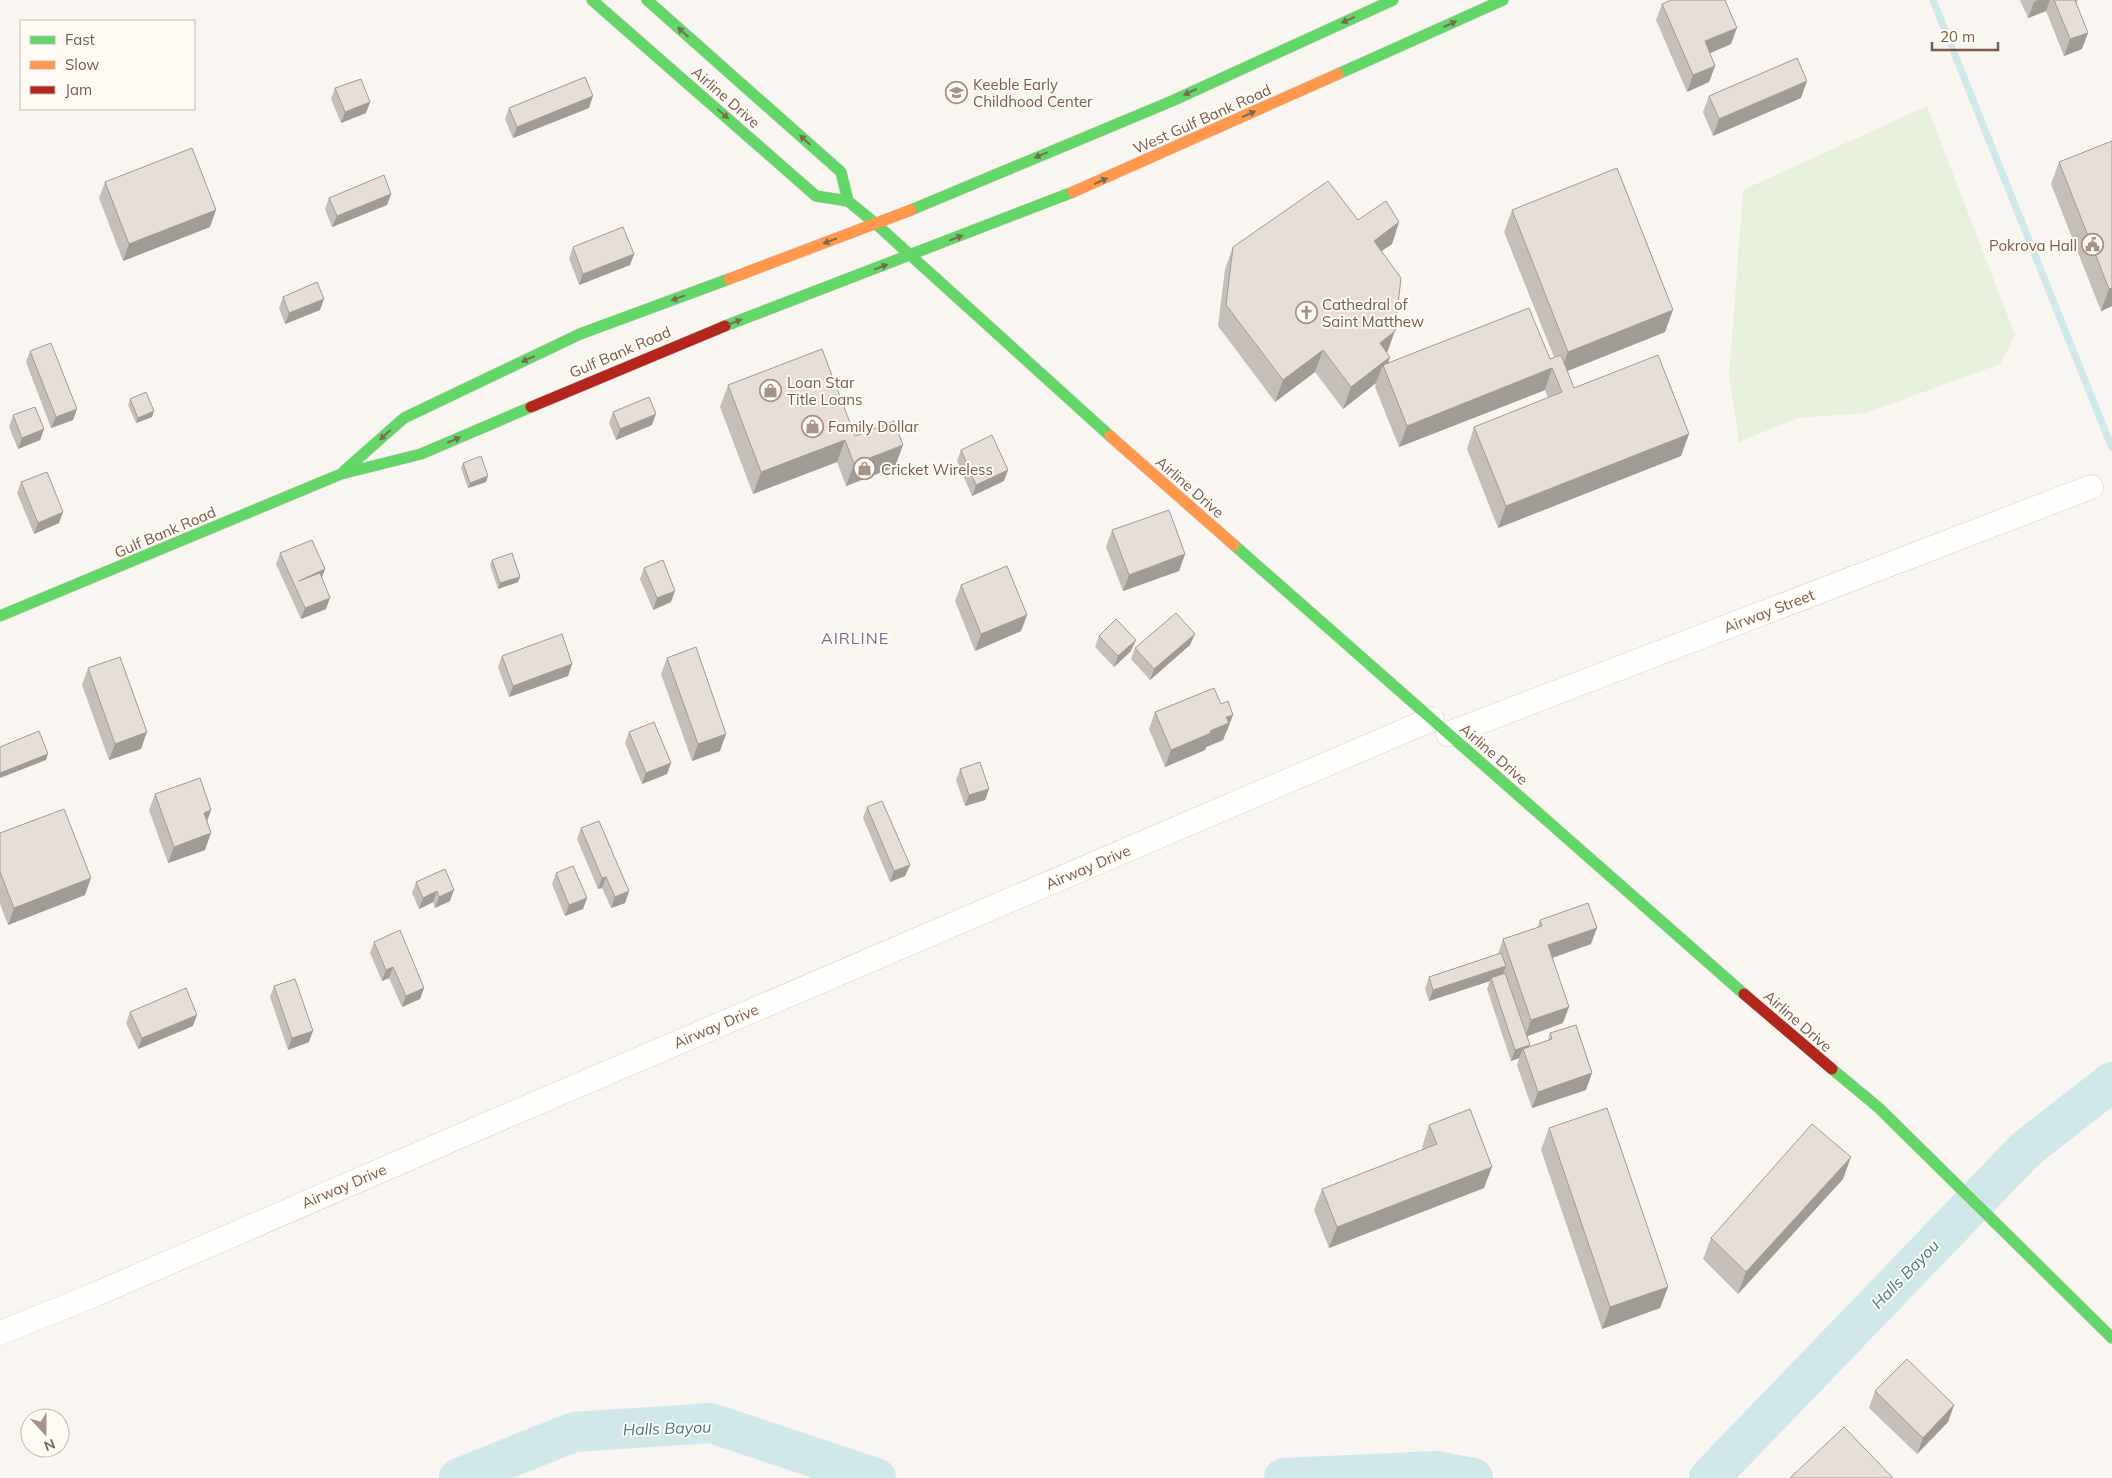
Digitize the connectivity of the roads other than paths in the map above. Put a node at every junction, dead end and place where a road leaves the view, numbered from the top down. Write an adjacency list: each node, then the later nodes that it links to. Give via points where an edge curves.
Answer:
1 (592, 0): 5 (main road, Airline Drive, one-way to 5, via 816,196)
2 (647, 0): 5 (main road, Airline Drive, one-way to 2, via 841,172)
3 (1392, 0): 6 (main road, West Gulf Bank Road, one-way to 6, via 1172,101)
4 (1503, 0): 7 (main road, West Gulf Bank Road, one-way to 4, via 1056,200)
5 (848, 201): 6 (main road, Airline Drive)
6 (876, 224): 7 (main road, Airline Drive); 8 (main road, Gulf Bank Road, one-way to 8, via 580,334 404,418)
7 (910, 256): 8 (main road, Gulf Bank Road, one-way to 7, via 421,454 710,332); 11 (main road, Airline Drive)
8 (341, 474): 10 (main road, Gulf Bank Road)
9 (2091, 487): 11 (street, Airway Street)
10 (0, 616)
11 (1440, 727): 12 (street, Airway Drive, via 465,1134); 13 (main road, Airline Drive, via 1879,1108)
12 (0, 1333)
13 (2112, 1338)

